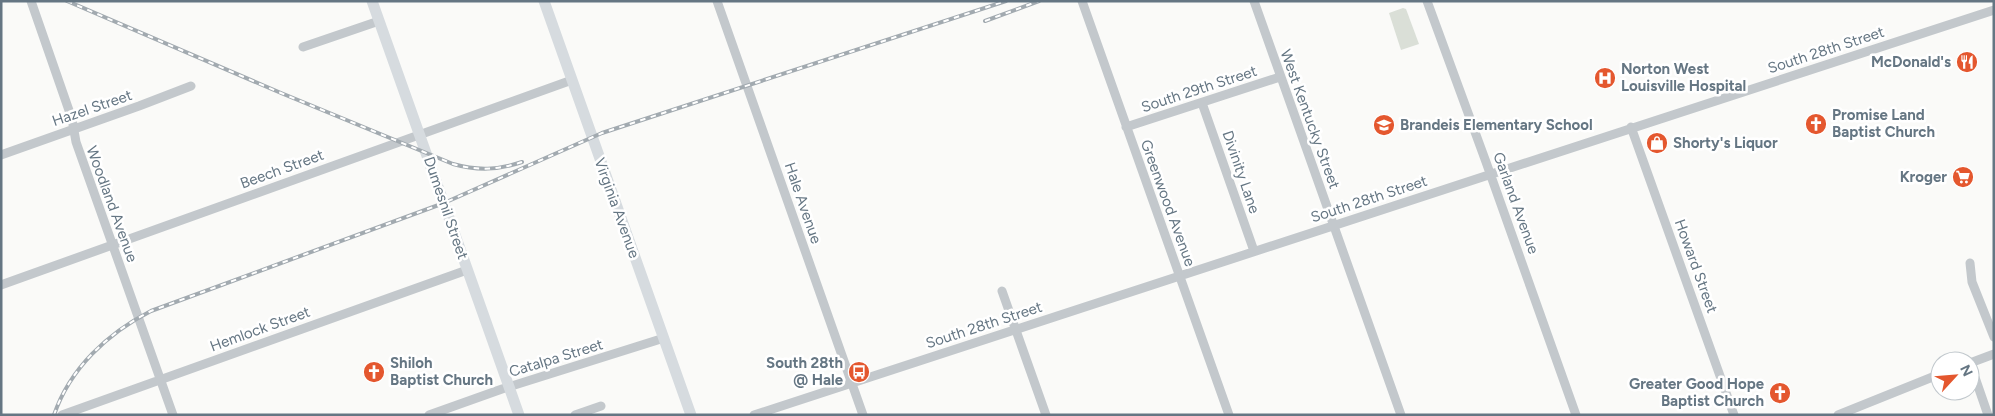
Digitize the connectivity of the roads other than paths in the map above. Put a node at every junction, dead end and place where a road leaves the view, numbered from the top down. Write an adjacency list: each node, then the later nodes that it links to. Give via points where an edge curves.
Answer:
1 (32, 1): 17 (street, Woodland Avenue)
2 (372, 1): 9 (main road, Dumesnil Street)
3 (544, 1): 12 (main road, Virginia Avenue)
4 (717, 1): 36 (street, Hale Avenue)
5 (1082, 1): 15 (street, Greenwood Avenue)
6 (1254, 1): 11 (street, West Kentucky Street)
7 (1427, 1): 20 (street, Garland Avenue)
8 (1994, 10): 16 (street, South 28th Street)
9 (379, 21): 10 (street); 18 (main road, Dumesnil Street)
10 (302, 47)
11 (1280, 77): 14 (street, South 29th Street); 21 (street, West Kentucky Street)
12 (572, 80): 18 (street, Beech Street); 31 (main road, Virginia Avenue)
13 (191, 86): 17 (street, Hazel Street)
14 (1202, 103): 15 (street, South 29th Street); 23 (street, Divinity Lane)
15 (1126, 127): 26 (street, Greenwood Avenue)
16 (1631, 127): 20 (street, South 28th Street); 52 (street, Howard Street)
17 (74, 129): 19 (street, Hazel Street); 22 (street, Woodland Avenue)
18 (420, 135): 22 (street, Beech Street); 25 (main road, Dumesnil Street)
19 (1, 155)
20 (1491, 174): 21 (street, South 28th Street); 51 (street, Garland Avenue)
21 (1333, 225): 23 (street, South 28th Street); 50 (street, West Kentucky Street)
22 (112, 244): 27 (street, Beech Street); 35 (street, Woodland Avenue)
23 (1254, 251): 26 (street, South 28th Street)
24 (1970, 263): 30 (street, via 1972,282)
25 (467, 270): 35 (street, Hemlock Street); 37 (main road, Dumesnil Street)
26 (1179, 276): 29 (street, South 28th Street); 49 (street, Greenwood Avenue)
27 (1, 285)
28 (1002, 291): 29 (street)
29 (1015, 329): 36 (street, South 28th Street); 48 (street)
30 (1994, 337)
31 (664, 338): 37 (street, Catalpa Street); 45 (main road, Virginia Avenue)
32 (1994, 354): 33 (street)
33 (1980, 359)
34 (1930, 378): 53 (street)
35 (160, 380): 40 (street, Hemlock Street); 41 (street, Woodland Avenue)
36 (852, 383): 46 (street, South 28th Street); 47 (street, Hale Avenue)
37 (510, 387): 42 (street, Catalpa Street); 43 (main road, Dumesnil Street)
38 (1980, 392): 54 (street)
39 (601, 406): 44 (street)
40 (62, 415)
41 (173, 415)
42 (429, 415)
43 (519, 415)
44 (576, 415)
45 (691, 415)
46 (754, 415)
47 (863, 415)
48 (1046, 415)
49 (1229, 415)
50 (1401, 415)
51 (1576, 415)
52 (1734, 415)
53 (1838, 415)
54 (1988, 415)

